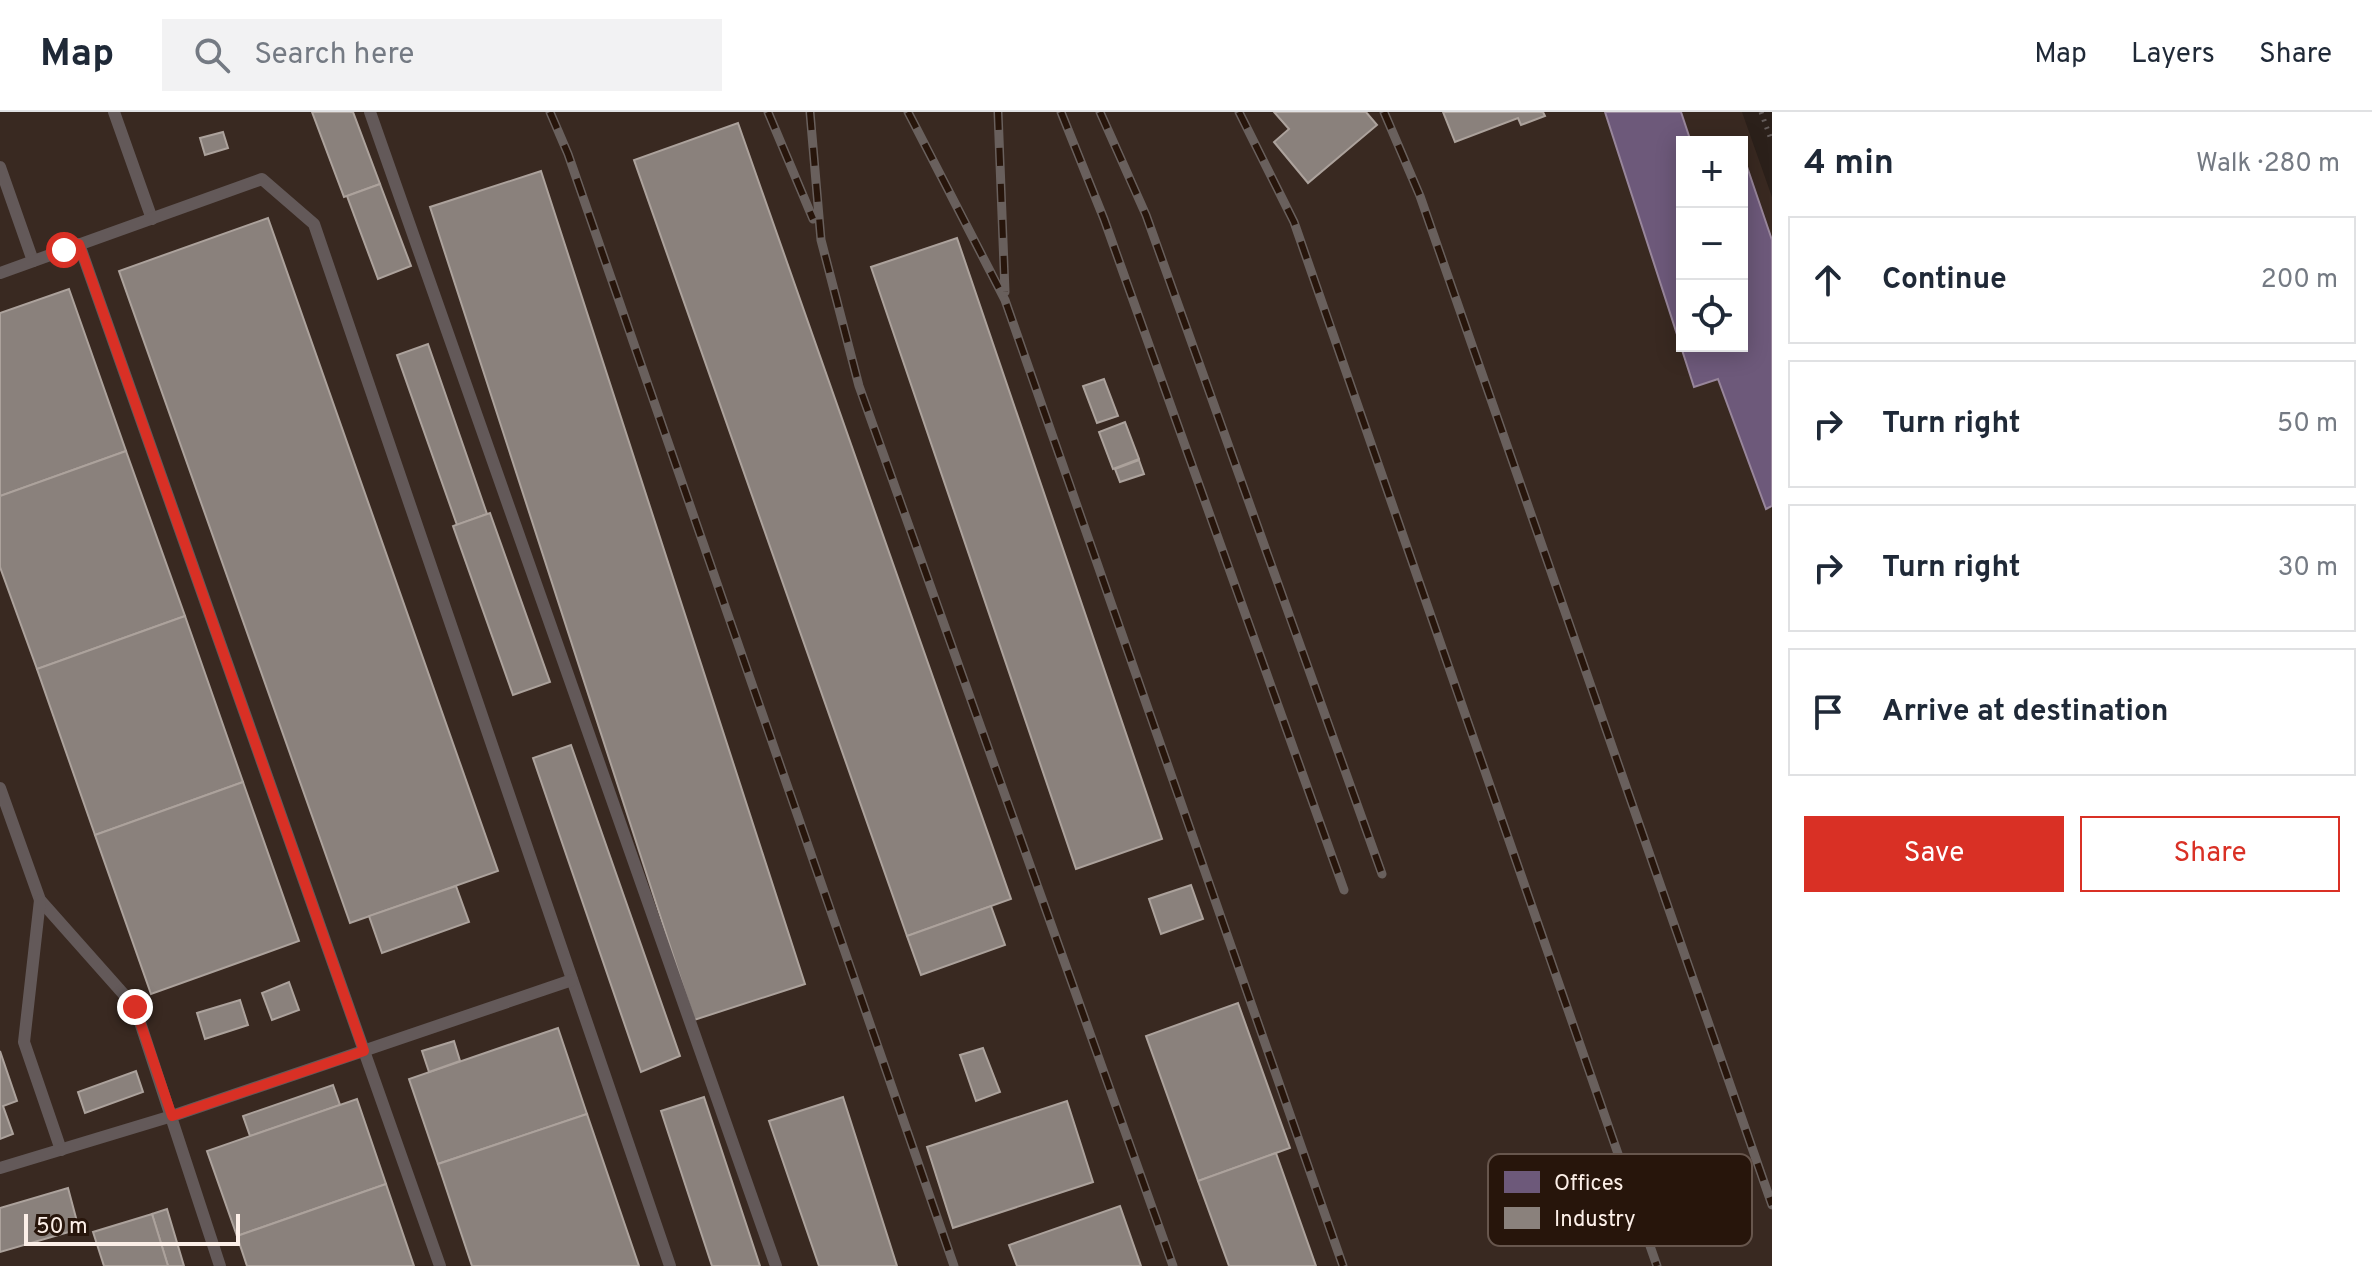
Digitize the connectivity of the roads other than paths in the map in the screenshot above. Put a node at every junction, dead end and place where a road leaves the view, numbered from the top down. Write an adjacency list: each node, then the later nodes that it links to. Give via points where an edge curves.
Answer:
1 (114, 112): 4 (lane)
2 (370, 112): 18 (lane)
3 (0, 167): 6 (lane)
4 (152, 219): 5 (lane); 10 (lane, via 262,179 314,224)
5 (79, 244): 6 (lane); 11 (lane)
6 (33, 261): 7 (lane)
7 (0, 273)
8 (0, 788): 9 (lane)
9 (40, 900): 12 (lane, via 135,1007); 13 (lane, via 24,1042)
10 (572, 980): 11 (lane); 17 (lane)
11 (364, 1051): 12 (lane); 16 (lane)
12 (172, 1116): 13 (lane); 15 (lane)
13 (61, 1150): 14 (lane)
14 (0, 1168)
15 (220, 1266)
16 (440, 1266)
17 (670, 1266)
18 (776, 1266)

